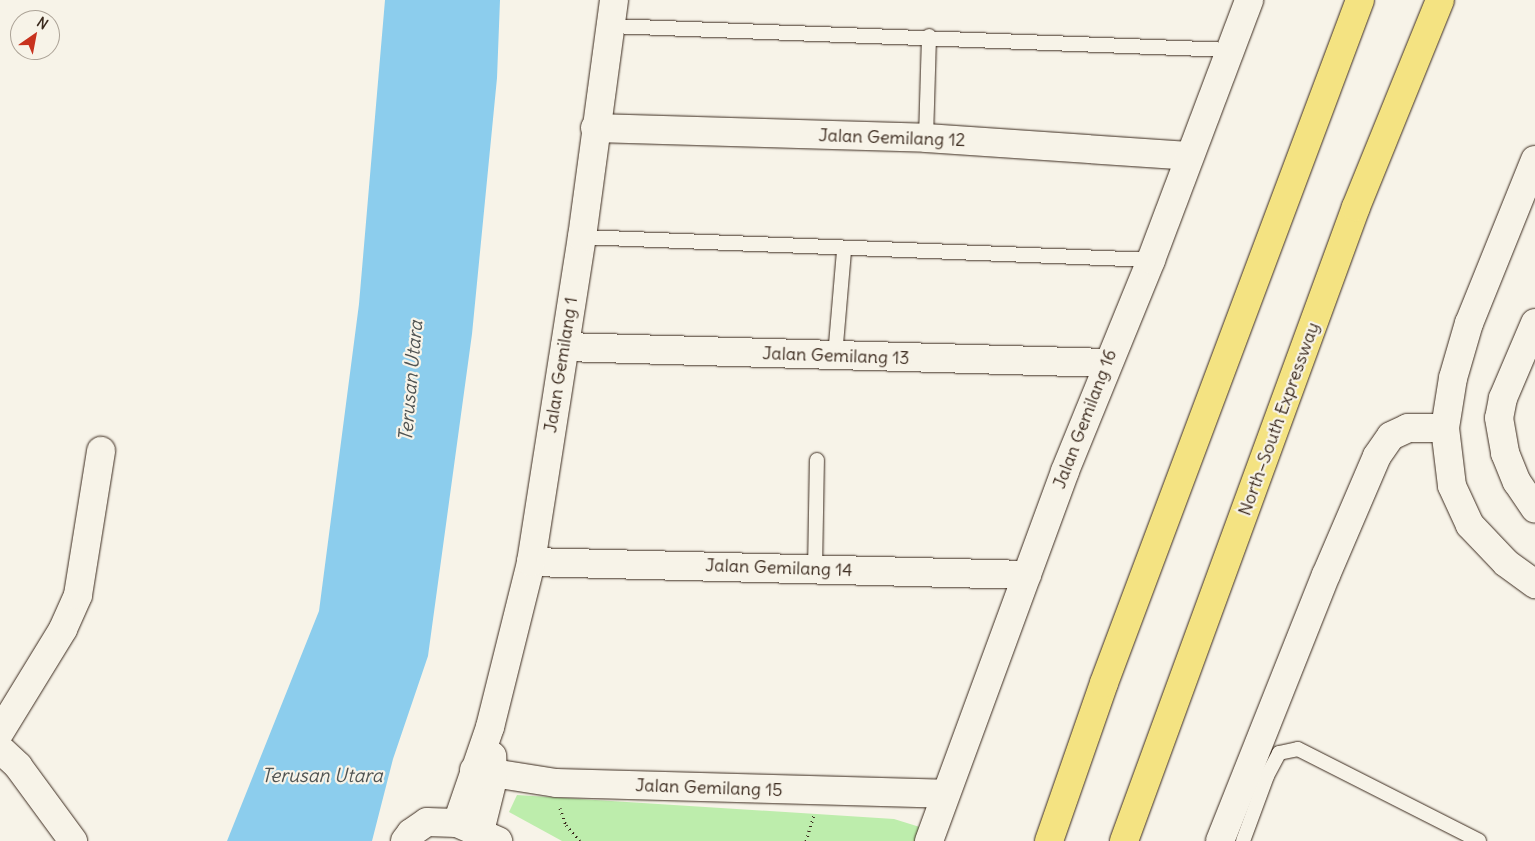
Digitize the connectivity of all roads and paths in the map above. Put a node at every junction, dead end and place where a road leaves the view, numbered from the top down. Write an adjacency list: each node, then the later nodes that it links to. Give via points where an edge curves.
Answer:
1 (1249, 0): 6 (street, Jalan Gemilang 16)
2 (1360, 0): 36 (highway, via 1104,683)
3 (1440, 0): 37 (highway, North–South Expressway, via 1356,207)
4 (612, 13): 5 (lane); 7 (street, Jalan Gemilang 1)
5 (929, 36): 6 (lane); 8 (lane)
6 (1229, 50): 9 (street, Jalan Gemilang 16)
7 (595, 128): 8 (street, Jalan Gemilang 12); 11 (street, Jalan Gemilang 1)
8 (926, 138): 9 (street, Jalan Gemilang 12)
9 (1188, 156): 13 (street, Jalan Gemilang 16)
10 (1535, 160): 18 (street, via 1469,323 1452,378)
11 (582, 237): 12 (lane); 15 (street, Jalan Gemilang 1)
12 (844, 250): 13 (lane); 16 (lane)
13 (1150, 260): 17 (street, Jalan Gemilang 16)
14 (1535, 323): 21 (street, via 1503,398 1499,418 1504,454)
15 (565, 347): 16 (street, Jalan Gemilang 13); 22 (street, Jalan Gemilang 1)
16 (835, 356): 17 (street, Jalan Gemilang 13)
17 (1106, 364): 24 (street, Jalan Gemilang 16)
18 (1445, 428): 25 (street, via 1452,486 1470,524 1506,563); 38 (street, via 1408,428 1391,436 1377,456)
19 (101, 451): 26 (street, via 78,595 63,629)
20 (817, 460): 23 (lane)
21 (1535, 509)
22 (531, 562): 23 (street, Jalan Gemilang 14); 28 (street, Jalan Gemilang 1, via 490,727)
23 (815, 570): 24 (street, Jalan Gemilang 14)
24 (1027, 575): 30 (street, Jalan Gemilang 16)
25 (1535, 584)
26 (0, 732)
27 (0, 749): 32 (street, via 18,766)
28 (484, 772): 29 (street, Jalan Gemilang 15); 31 (street, Jalan Gemilang 1)
29 (556, 782): 30 (street, Jalan Gemilang 15); 34 (path, via 558,804 566,825)
30 (944, 794): 35 (street, Jalan Gemilang 16)
31 (478, 831): 33 (street, via 427,822 411,833)
32 (70, 839)
33 (406, 841)
34 (580, 841)
35 (929, 841)
36 (1049, 841)
37 (1124, 841)
38 (1220, 841)
39 (1243, 841): 40 (lane, via 1267,776 1280,753 1298,749)
40 (1479, 841)

